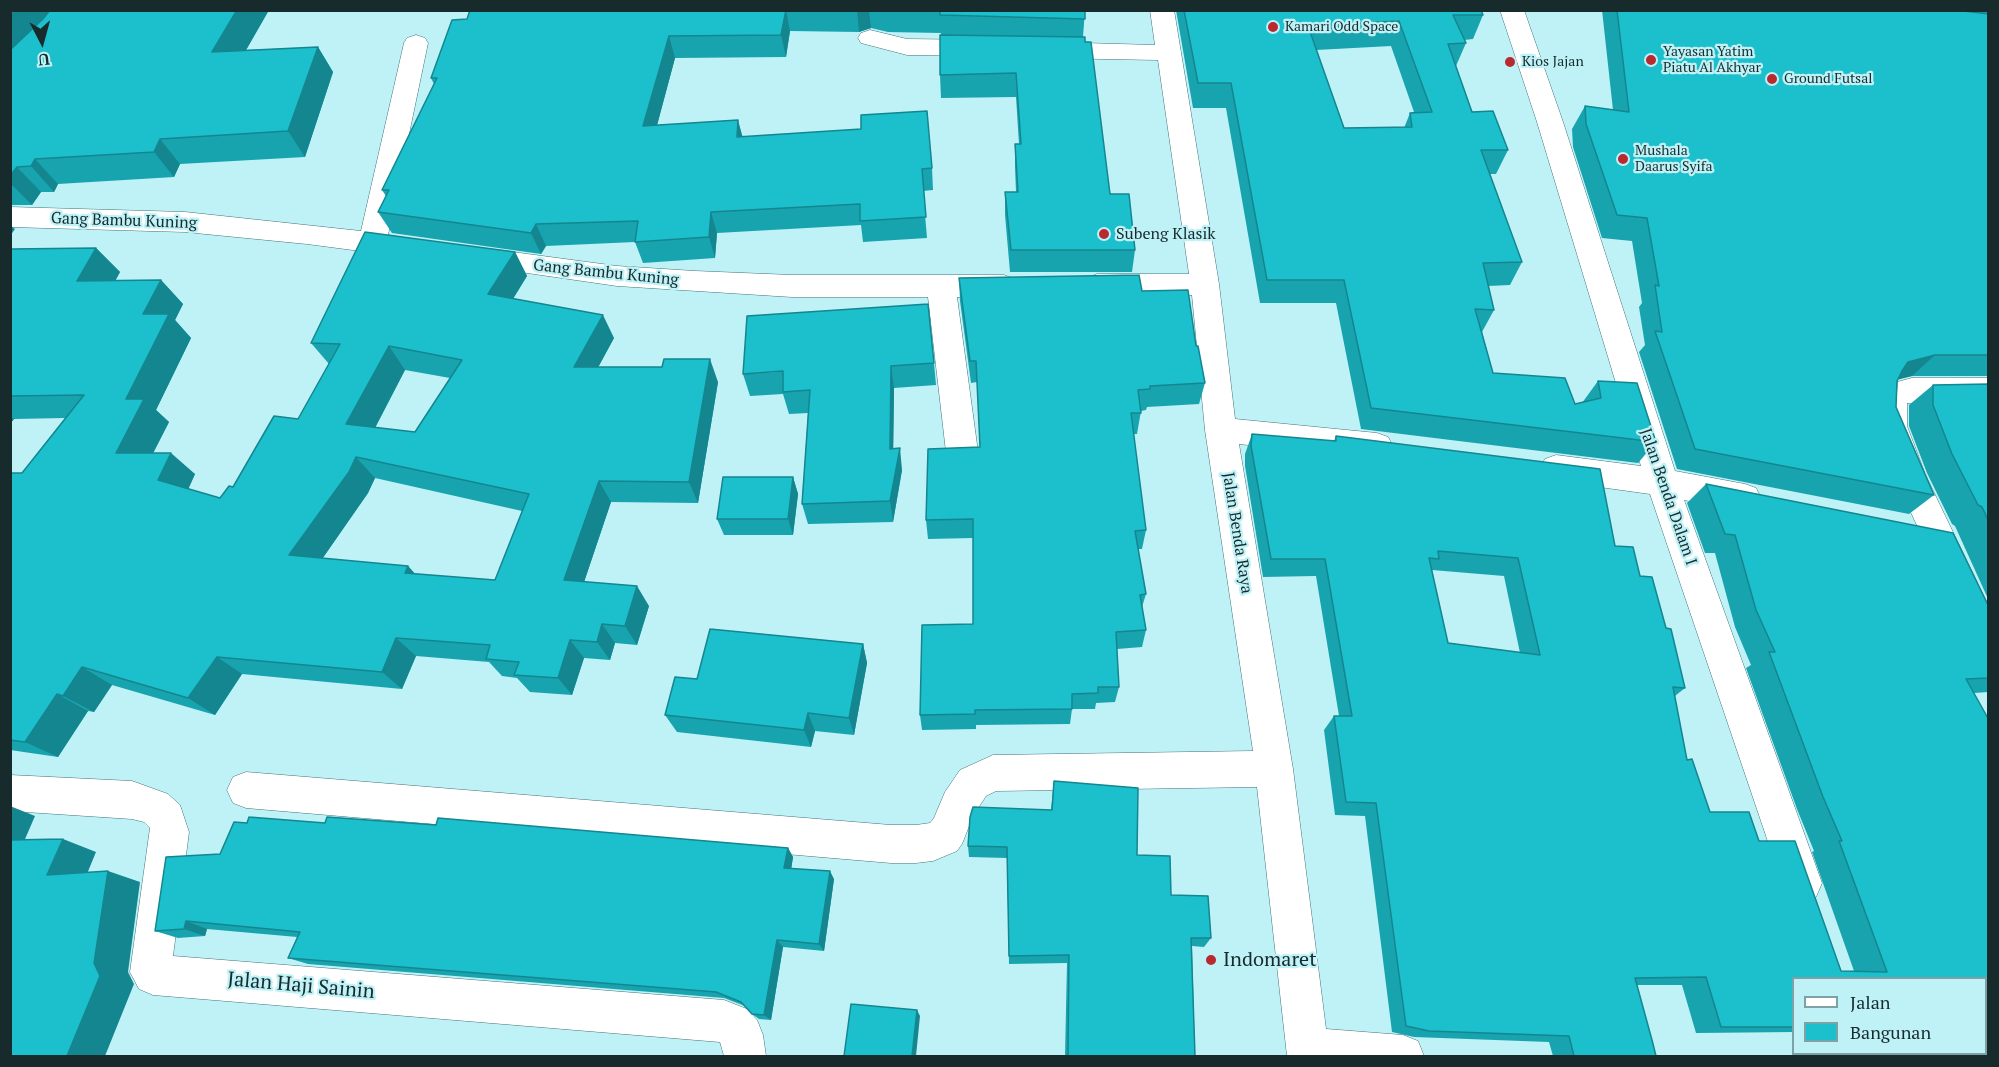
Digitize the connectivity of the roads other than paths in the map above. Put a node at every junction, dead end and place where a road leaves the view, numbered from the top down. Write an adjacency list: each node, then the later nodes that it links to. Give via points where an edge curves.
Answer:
1 (1162, 10): 5 (street, Jalan Benda Raya)
2 (1512, 10): 17 (street, Jalan Benda Dalam I)
3 (870, 38): 5 (street, via 907,46)
4 (416, 44): 7 (street)
5 (1169, 53): 8 (street, Jalan Benda Raya)
6 (10, 217): 7 (street, Gang Bambu Kuning, via 185,222)
7 (372, 243): 9 (street, Gang Bambu Kuning, via 617,276 695,282)
8 (1205, 284): 11 (street); 13 (street, Jalan Benda Raya)
9 (941, 286): 10 (street, Gang Bambu Kuning); 15 (street)
10 (1035, 286)
11 (1071, 286)
12 (1989, 390): 20 (street, via 1912,390 1897,393 1892,402 1890,426)
13 (1221, 430): 14 (street); 22 (street, Jalan Benda Raya)
14 (1402, 449)
15 (962, 452)
16 (1532, 465): 17 (street)
17 (1662, 482): 18 (street); 25 (street, Jalan Benda Dalam I)
18 (1778, 505)
19 (1906, 531): 20 (street)
20 (1941, 537): 21 (street)
21 (1986, 631)
22 (1274, 769): 23 (street, via 993,773 973,783 943,837 916,844); 26 (street, Jalan Benda Raya)
23 (246, 790)
24 (10, 793): 27 (street, Jalan Haji Sainin, via 132,800 155,807 167,818 169,841 150,972 153,975 724,1021 742,1035)
25 (1812, 912)
26 (1308, 1053): 28 (street)
27 (745, 1056)
28 (1403, 1056)

